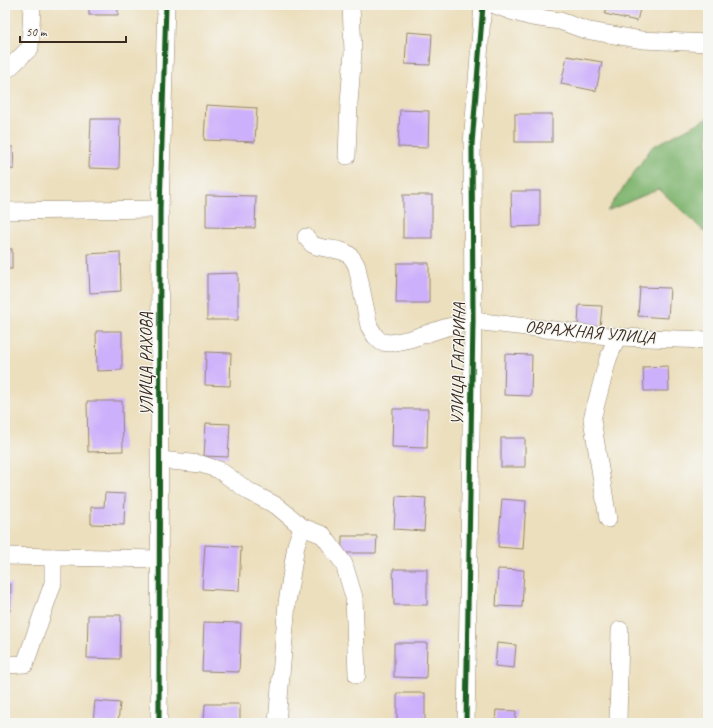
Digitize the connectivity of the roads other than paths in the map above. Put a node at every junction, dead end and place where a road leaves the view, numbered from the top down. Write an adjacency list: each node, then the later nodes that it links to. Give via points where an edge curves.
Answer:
1 (32, 5): 7 (street, via 30,48 9,68)
2 (166, 5): 9 (street, УЛИЦА РАХОВА)
3 (351, 5): 8 (street, via 353,52)
4 (483, 5): 12 (street, УЛИЦА ГАГАРИНА, via 472,144)
5 (495, 5): 6 (street, via 532,17 560,21 584,30 642,40)
6 (708, 43)
7 (5, 68)
8 (347, 156)
9 (160, 209): 10 (street); 15 (street, УЛИЦА РАХОВА)
10 (5, 211)
11 (306, 237): 12 (street, ОВРАЖНАЯ УЛИЦА, via 316,246 345,252 354,260 370,326 381,342 391,343 410,339)
12 (473, 321): 13 (street, ОВРАЖНАЯ УЛИЦА); 26 (street, УЛИЦА ГАГАРИНА)
13 (617, 337): 14 (street, ОВРАЖНАЯ УЛИЦА); 16 (street, via 608,359 592,419)
14 (708, 340)
15 (160, 460): 17 (street, via 201,464 219,470 250,492 277,506); 20 (street, УЛИЦА РАХОВА)
16 (608, 519)
17 (302, 526): 23 (street, via 323,535 344,564 354,597); 25 (street, via 296,545 287,603)
18 (5, 556): 19 (street)
19 (53, 557): 20 (street); 22 (street, via 53,583 26,664)
20 (160, 559): 24 (street, УЛИЦА РАХОВА)
21 (620, 630): 27 (street)
22 (5, 665)
23 (357, 675)
24 (159, 723)
25 (277, 723)
26 (466, 723)
27 (618, 723)

